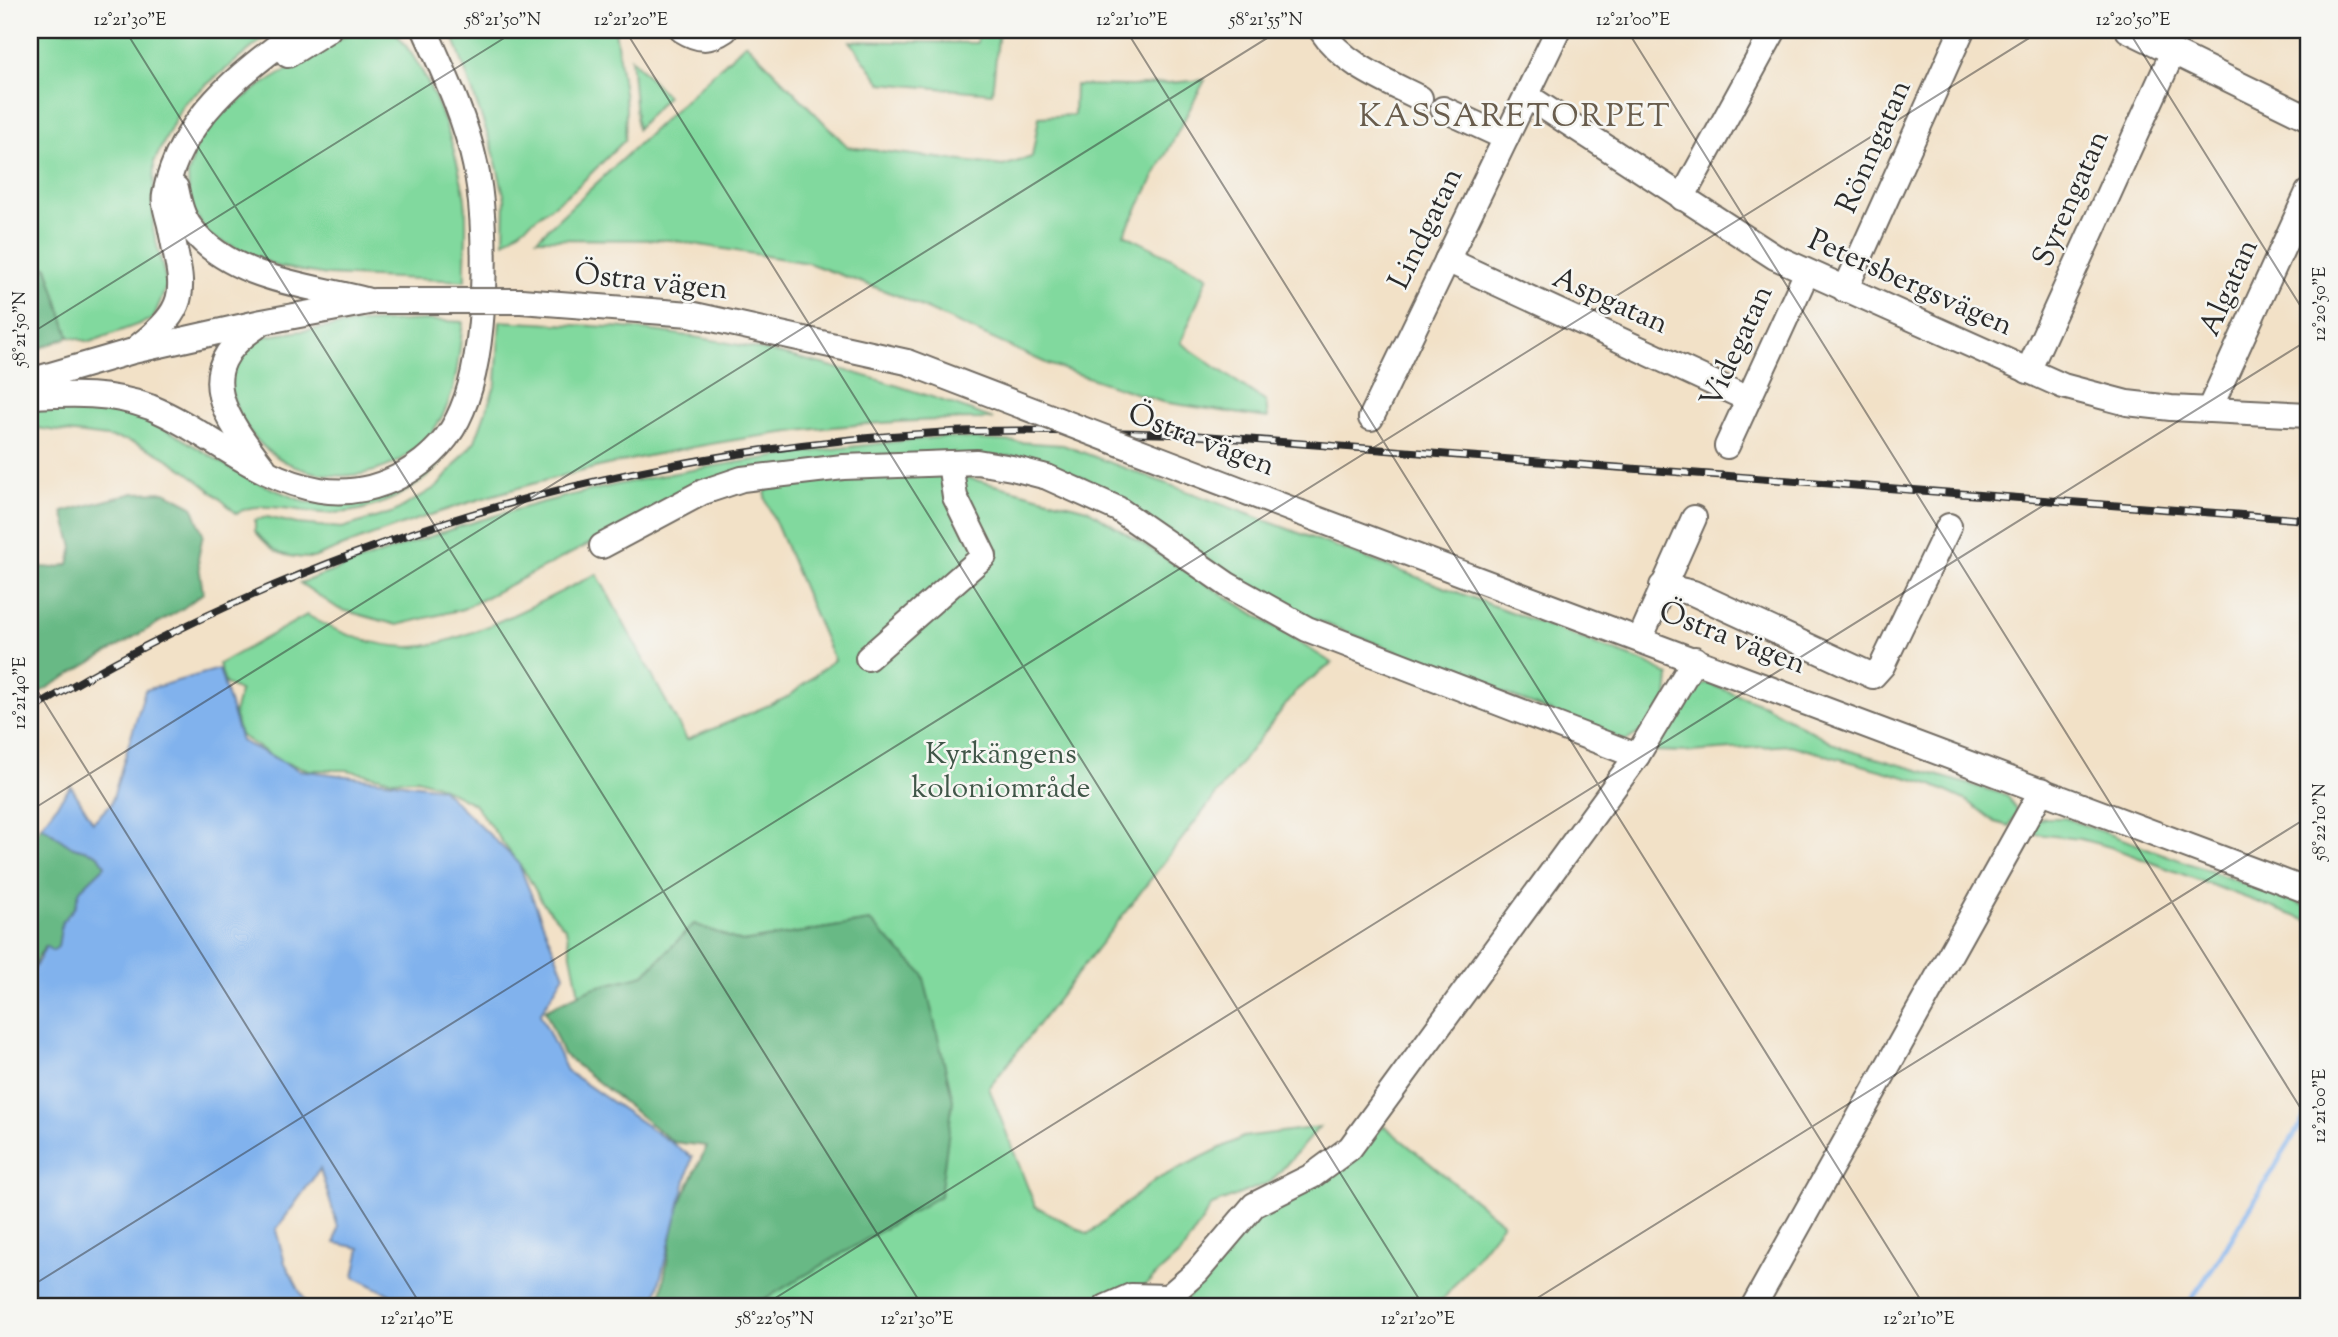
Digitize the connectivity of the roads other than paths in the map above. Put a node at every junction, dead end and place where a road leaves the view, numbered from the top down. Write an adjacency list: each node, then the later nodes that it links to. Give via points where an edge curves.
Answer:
1 (299, 30): 12 (street)
2 (327, 30): 12 (street)
3 (425, 30): 36 (street, via 466,130 483,221 479,327 462,411 433,453 391,481 370,488 322,490)
4 (682, 30): 10 (street, via 694,38)
5 (1321, 30): 14 (street, via 1346,59)
6 (1558, 30): 13 (street, Lindgatan)
7 (1774, 30): 20 (street)
8 (1962, 30): 23 (street, Rönngatan)
9 (2128, 30): 11 (street)
10 (716, 34)
11 (2173, 52): 16 (street); 27 (street, Syrengatan)
12 (220, 93): 18 (street, via 189,131)
13 (1527, 96): 17 (street, Lindgatan); 20 (street, Petersbergsvägen)
14 (1420, 98)
15 (1443, 109): 17 (street)
16 (2308, 118)
17 (1506, 138): 21 (street, Lindgatan)
18 (172, 173): 24 (street, via 189,226 213,251 243,267); 26 (street, via 164,197 181,280 180,299 167,323)
19 (2308, 192): 31 (street, Algatan)
20 (1682, 198): 22 (street, Petersbergsvägen)
21 (1447, 260): 30 (street, Aspgatan); 33 (street, Lindgatan)
22 (1806, 274): 23 (street, Petersbergsvägen); 30 (street, Videgatan)
23 (1845, 290): 27 (street, Petersbergsvägen)
24 (374, 302): 25 (street, Östra vägen); 41 (street, Östra vägen, bridge, via 522,302 690,314 907,362)
25 (262, 323): 26 (street, Östra vägen); 36 (street, via 230,347 219,375 225,413)
26 (133, 351): 28 (street, Östra vägen)
27 (2028, 371): 31 (street, Petersbergsvägen, via 2090,395)
28 (30, 381)
29 (30, 396): 36 (street, via 82,393 131,401)
30 (1748, 399): 34 (street, Videgatan)
31 (2210, 410): 32 (street, Petersbergsvägen)
32 (2308, 415)
33 (1371, 418)
34 (1727, 446)
35 (950, 463): 39 (street, via 843,467 742,479 703,492); 42 (street, via 956,497 984,556); 44 (street, via 1012,468 1085,492 1118,509 1237,590 1307,629)
36 (267, 472)
37 (1694, 518): 40 (street)
38 (1949, 526): 40 (street, via 1882,666 1873,676 1693,593)
39 (602, 546)
40 (1662, 586): 41 (street)
41 (1640, 639): 43 (street, Östra vägen)
42 (872, 654)
43 (1695, 659): 44 (street); 45 (street, Östra vägen)
44 (1637, 756): 47 (street, via 1350,1148 1312,1176 1254,1205 1197,1272 1168,1297 1131,1296)
45 (2042, 790): 46 (street, Östra vägen); 48 (street)
46 (2308, 891)
47 (1106, 1307)
48 (1753, 1307)

